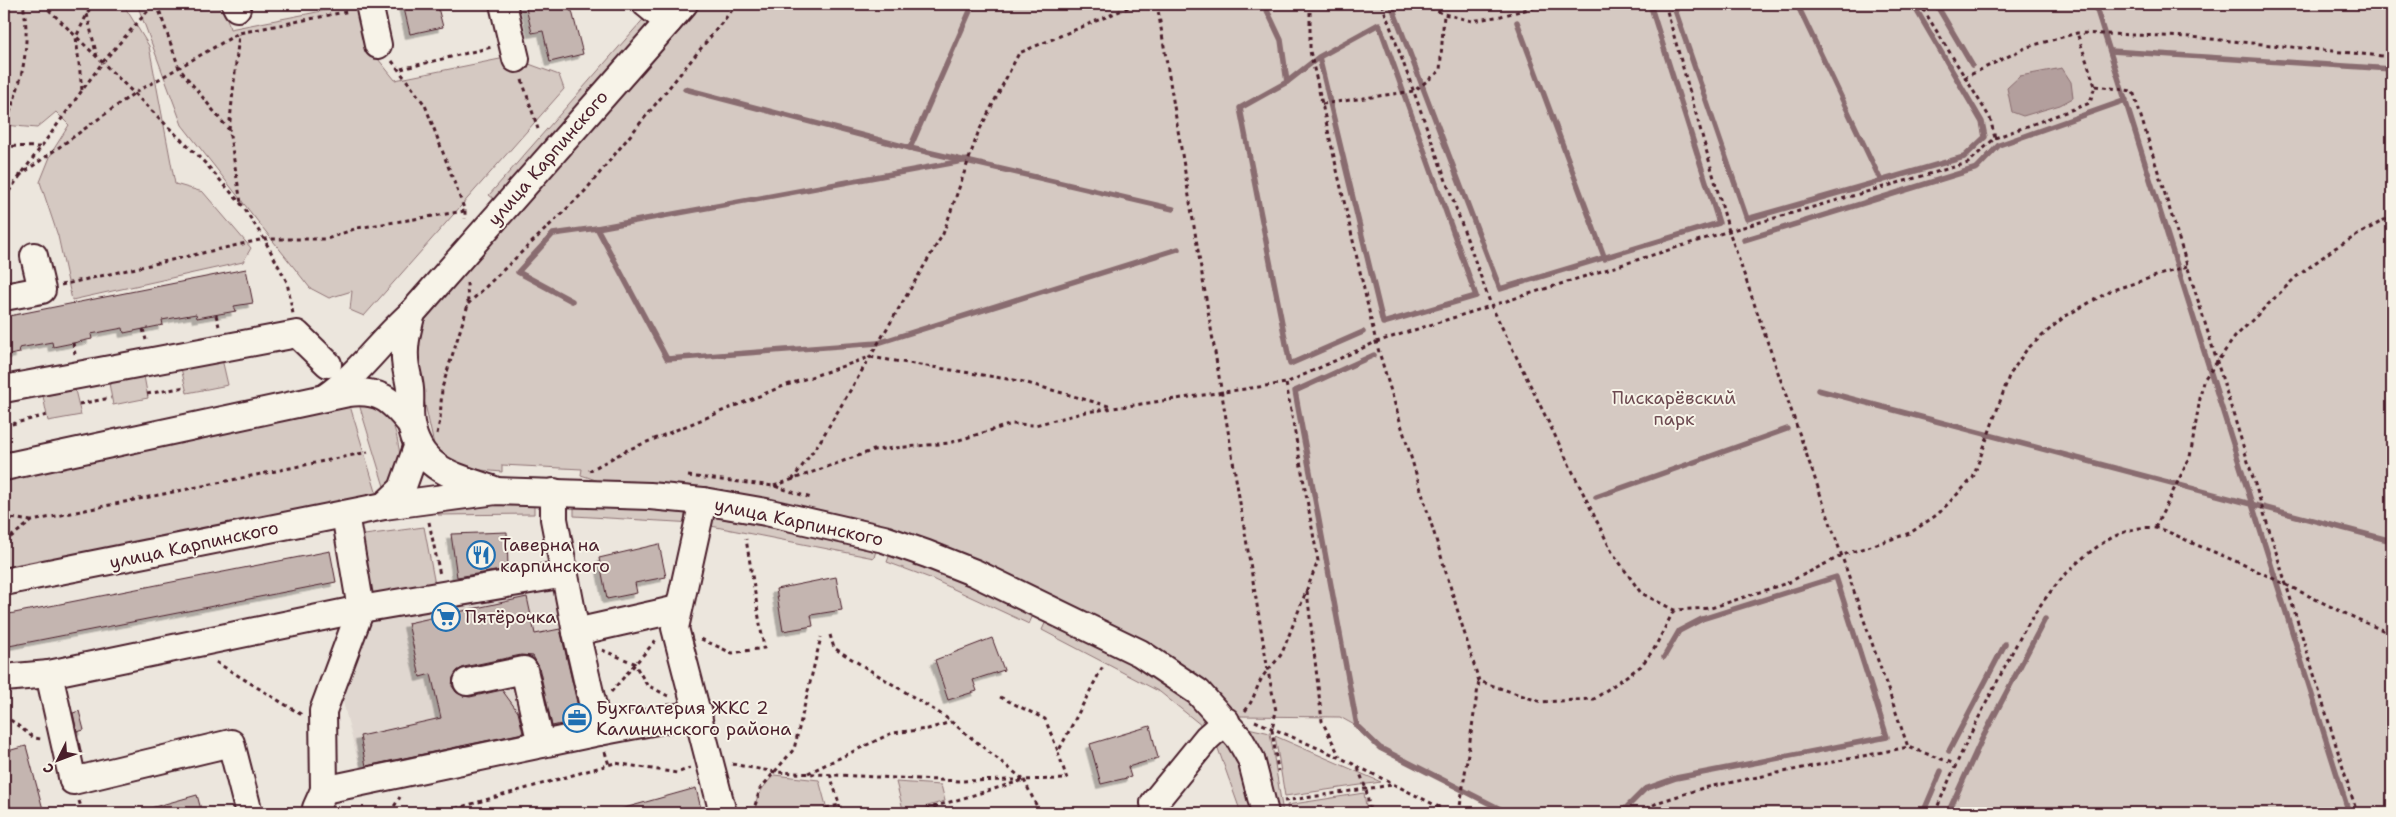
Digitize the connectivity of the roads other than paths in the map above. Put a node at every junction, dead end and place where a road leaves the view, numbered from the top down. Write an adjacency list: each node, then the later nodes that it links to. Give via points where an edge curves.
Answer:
1 (503, 4): 6 (street)
2 (646, 4): 4 (street)
3 (370, 5): 5 (street)
4 (676, 13): 9 (street, улица Карпинского)
5 (378, 45)
6 (514, 51)
7 (34, 256): 8 (street, via 42,290)
8 (4, 297)
9 (412, 313): 12 (street, улица Карпинского, via 390,332 344,384); 13 (street, улица Карпинского, via 405,359)
10 (328, 364): 11 (street, via 297,334)
11 (4, 389)
12 (326, 397): 13 (street, улица Карпинского, via 359,391 385,397); 14 (street, улица Карпинского)
13 (419, 444): 15 (street, улица Карпинского, via 444,472); 18 (street, улица Карпинского, via 402,489)
14 (4, 467)
15 (496, 491): 16 (street, улица Карпинского); 18 (street, улица Карпинского)
16 (554, 492): 17 (street, улица Карпинского); 20 (street, via 554,519)
17 (703, 501): 23 (street); 29 (street, улица Карпинского, via 823,523 893,542 975,573 1140,653)
18 (384, 506): 19 (street, улица Карпинского)
19 (345, 514): 21 (street, улица Карпинского); 22 (street)
20 (565, 574): 22 (street); 24 (street)
21 (4, 582)
22 (361, 609): 25 (street); 32 (street, via 323,711)
23 (676, 618): 24 (street); 28 (street)
24 (577, 636): 30 (street)
25 (49, 674): 26 (street); 34 (street, via 73,781 231,743)
26 (4, 678)
27 (467, 682): 31 (street, via 524,670)
28 (698, 712): 30 (street); 35 (street)
29 (1234, 718): 33 (street, улица Карпинского, via 1239,738); 36 (street, via 1207,738 1154,803)
30 (599, 732): 31 (street)
31 (541, 744): 32 (street)
32 (313, 806)
33 (1278, 807)
34 (250, 813)
35 (723, 813)
36 (1156, 813)

